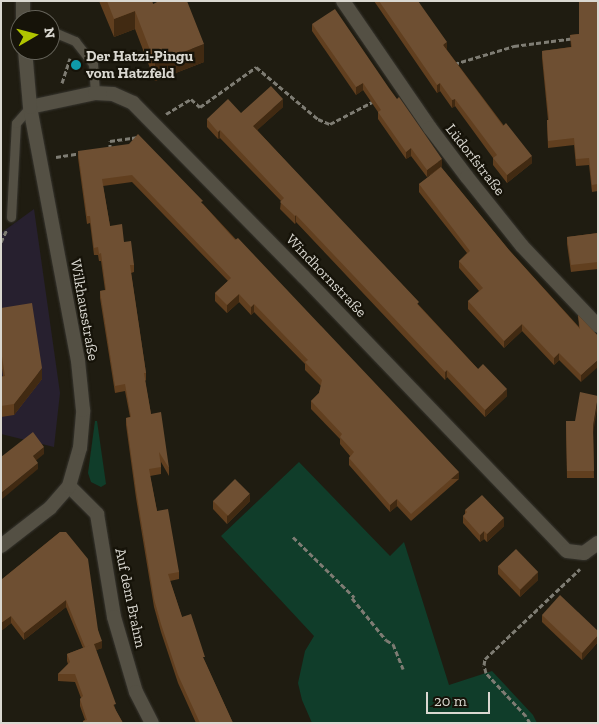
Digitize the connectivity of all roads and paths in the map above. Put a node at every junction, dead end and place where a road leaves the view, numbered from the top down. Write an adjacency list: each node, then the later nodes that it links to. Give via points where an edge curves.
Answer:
1 (343, 1): 15 (street, Lüdorfstraße, via 467,177 522,246)
2 (60, 35): 3 (lane)
3 (75, 41): 5 (lane, via 93,64); 7 (path)
4 (26, 60): 8 (street, Wilkhausstraße)
5 (95, 93): 7 (street, Windhornstraße); 9 (street, Windhornstraße, via 112,94 133,102)
6 (217, 94): 9 (path, via 200,107 191,99)
7 (57, 101): 8 (street, Windhornstraße)
8 (30, 107): 13 (street, Wilkhausstraße); 14 (lane, via 16,123)
9 (154, 122): 10 (street, Windhornstraße)
10 (165, 133): 11 (path, via 110,141 111,149); 18 (street, Windhornstraße, via 567,551 584,553)
11 (103, 150)
12 (88, 152): 13 (path)
13 (40, 160): 16 (street, Wilkhausstraße, via 78,361 83,410 80,448)
14 (11, 217)
15 (598, 326)
16 (69, 486): 19 (street, Wilkhausstraße, via 50,508); 22 (street, Auf dem Brahm, via 96,514 114,617 136,692)
17 (293, 537): 21 (path, via 393,644)
18 (598, 544)
19 (1, 546)
20 (583, 567): 23 (path, via 485,659 486,673)
21 (403, 669)
22 (152, 723)
23 (530, 723)

